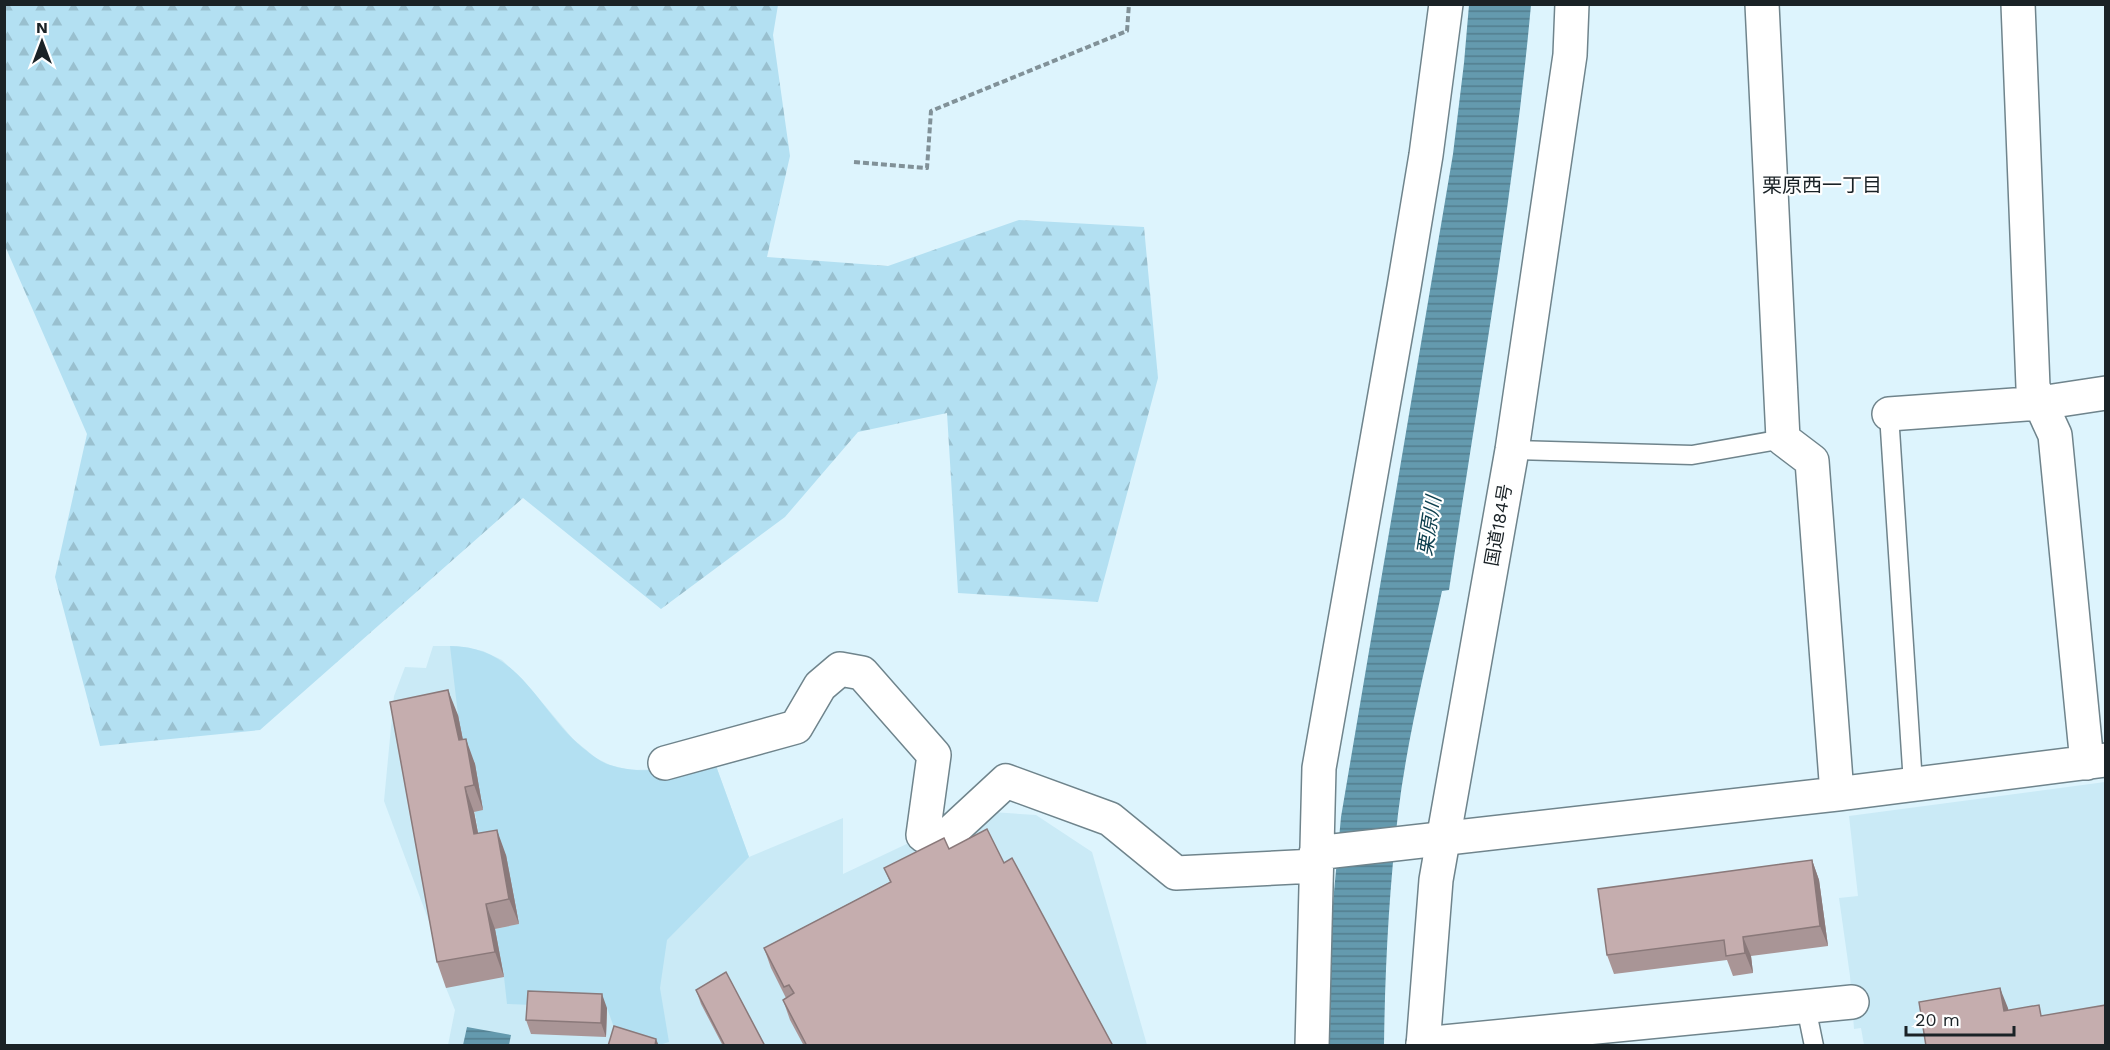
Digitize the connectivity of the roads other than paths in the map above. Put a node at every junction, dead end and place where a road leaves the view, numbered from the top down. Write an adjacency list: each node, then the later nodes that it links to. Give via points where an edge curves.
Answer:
1 (1446, 4): 15 (main road, via 1426,155 1319,768)
2 (1572, 4): 9 (main road, 国道184号, via 1570,55)
3 (1762, 4): 8 (main road)
4 (2018, 4): 6 (main road, via 2033,387)
5 (2106, 393): 6 (main road)
6 (2040, 404): 7 (main road); 10 (main road, via 2055,435)
7 (1889, 414): 12 (lane)
8 (1783, 439): 9 (lane, via 1692,455); 13 (main road, via 1812,461)
9 (1512, 450): 14 (main road, 国道184号)
10 (2096, 761): 12 (main road)
11 (665, 763): 15 (main road, via 796,727 820,686 840,669 862,673 934,755 923,835 938,844 1006,781 1110,819 1176,873)
12 (1913, 784): 13 (main road)
13 (1837, 794): 14 (main road)
14 (1443, 838): 15 (main road); 18 (main road, 国道184号)
15 (1321, 857): 19 (main road)
16 (1852, 1002): 17 (main road)
17 (1806, 1007): 18 (main road); 20 (lane)
18 (1423, 1045)
19 (1312, 1046)
20 (1814, 1046)

